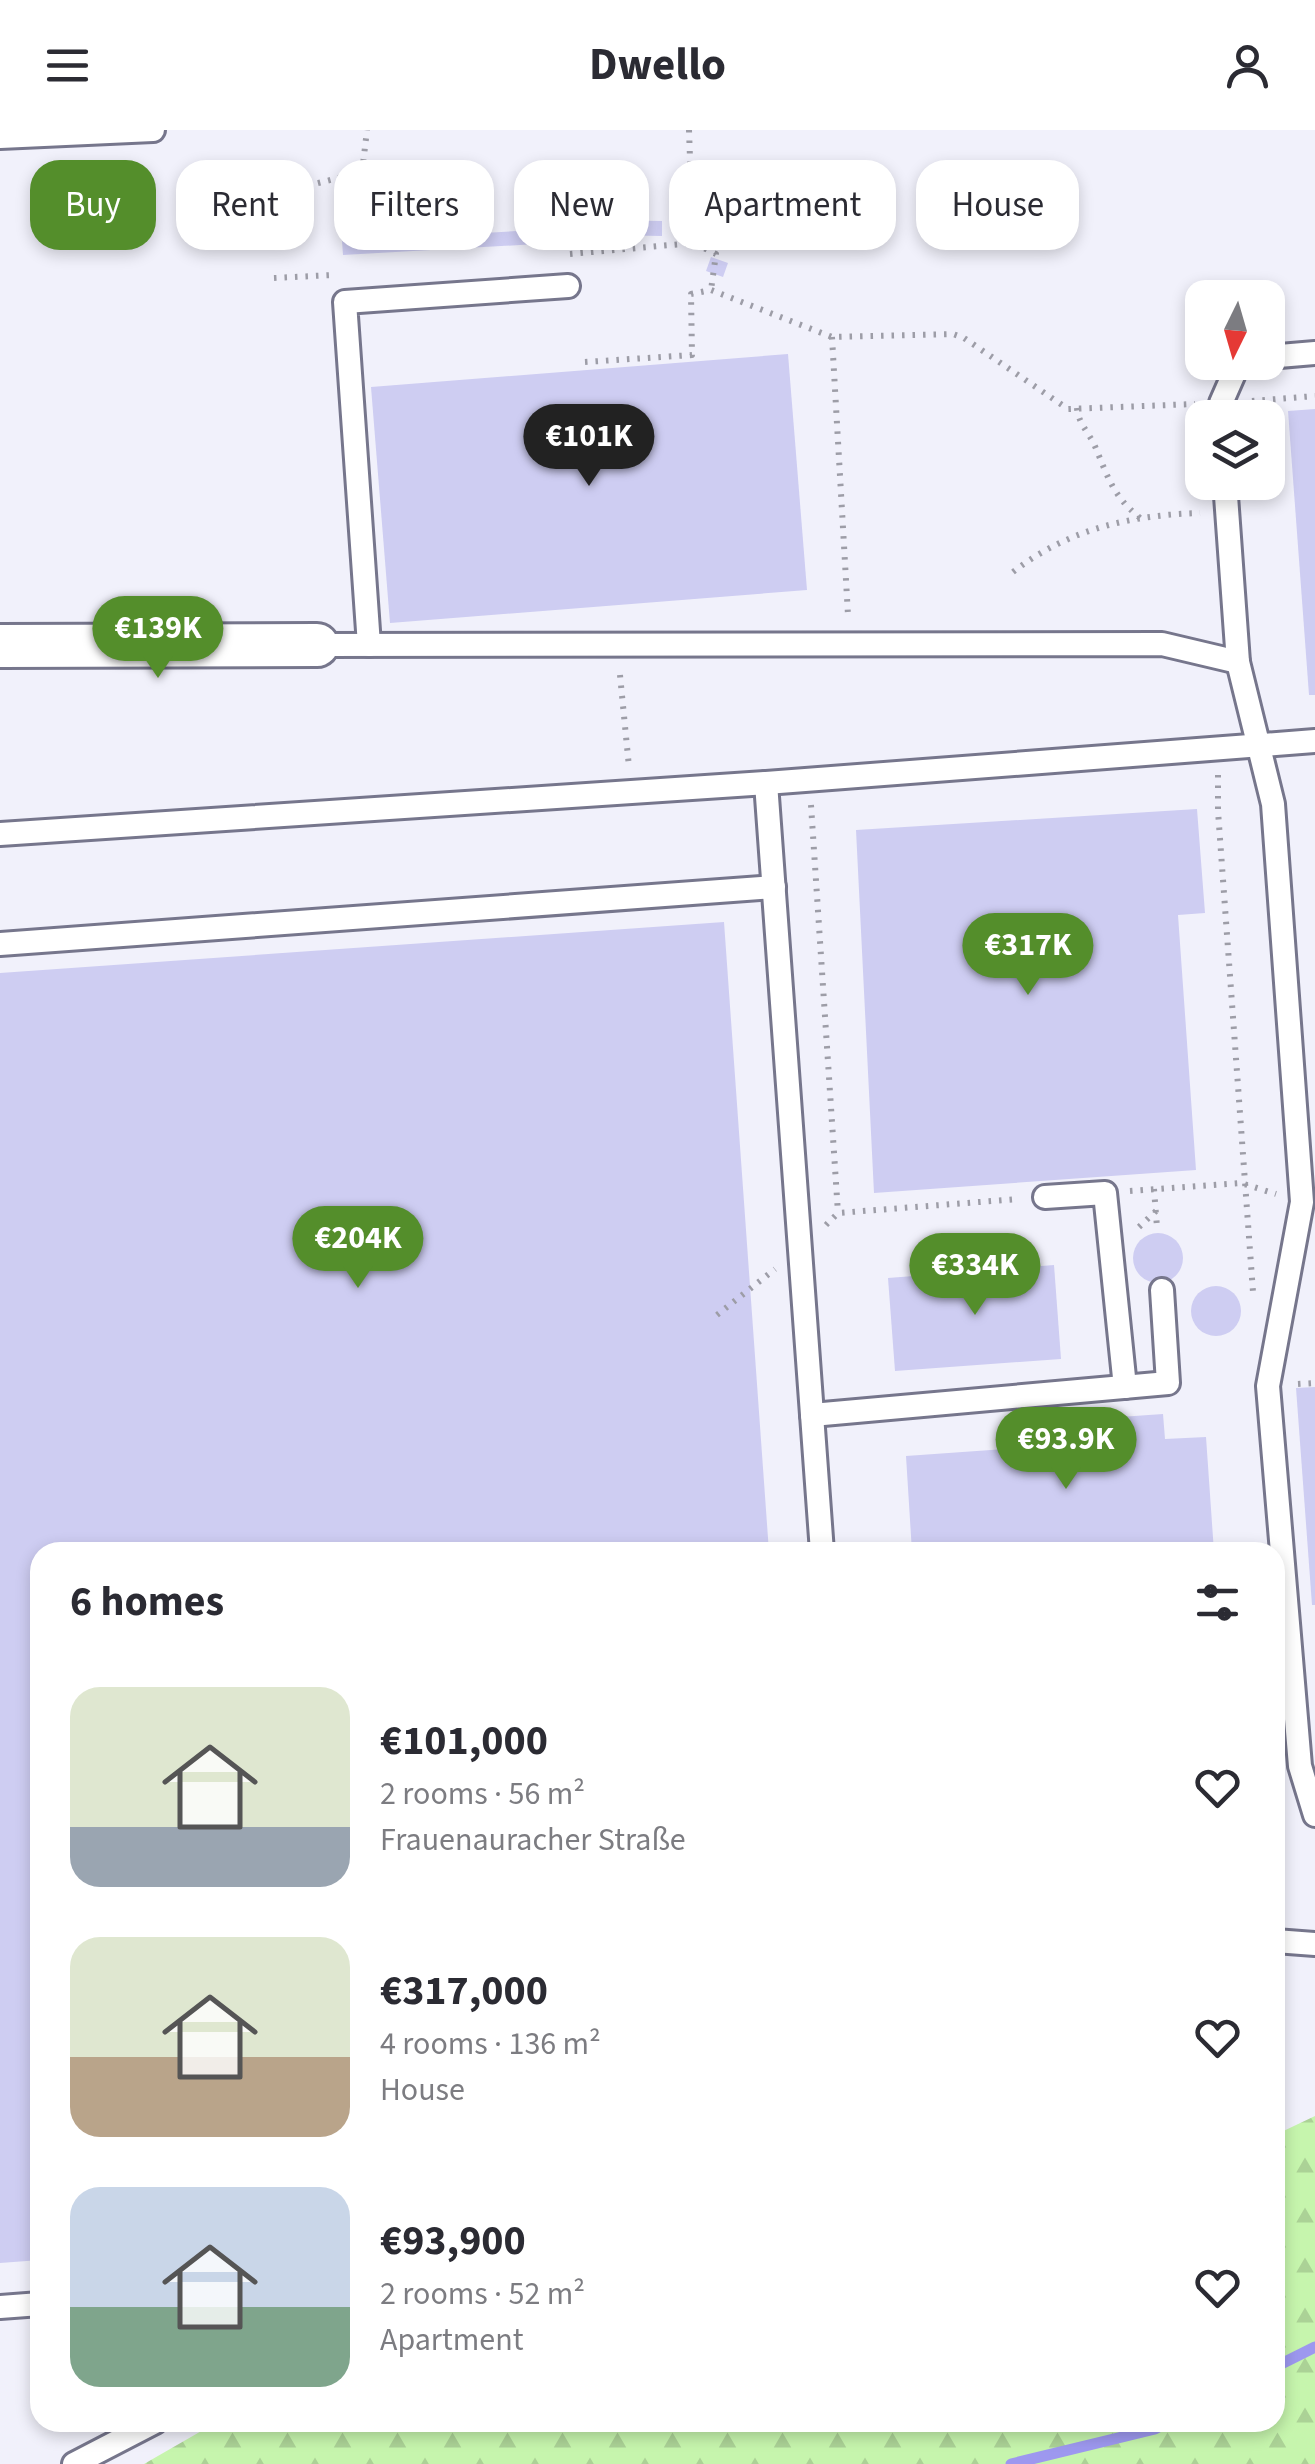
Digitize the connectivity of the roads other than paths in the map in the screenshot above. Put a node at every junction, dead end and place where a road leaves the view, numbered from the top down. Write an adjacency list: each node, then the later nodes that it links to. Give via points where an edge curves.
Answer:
1 (153, 130): 2 (lane)
2 (0, 137)
3 (568, 286): 9 (lane, via 346,302)
4 (1315, 353): 5 (lane)
5 (1285, 356)
6 (1226, 500): 10 (lane)
7 (317, 645): 8 (street); 9 (lane)
8 (0, 646)
9 (369, 646): 10 (lane, via 1162,644)
10 (1238, 662): 12 (lane)
11 (1315, 742): 12 (lane)
12 (1257, 746): 13 (lane); 22 (lane, via 1273,804 1302,1202 1268,1386)
13 (766, 783): 14 (lane); 15 (lane)
14 (0, 834)
15 (774, 887): 16 (lane); 20 (lane)
16 (0, 944)
17 (1045, 1198): 19 (lane, via 1105,1193)
18 (1162, 1290): 19 (lane, via 1168,1383)
19 (1125, 1387): 20 (lane)
20 (812, 1416): 21 (lane)
21 (821, 1542)
22 (1281, 1542)
23 (1285, 1588): 24 (lane, via 1300,1766)
24 (1315, 1815)
25 (1285, 1942): 26 (lane)
26 (1315, 1944)
27 (30, 2305): 28 (lane)
28 (0, 2308)
29 (136, 2432): 30 (lane)
30 (74, 2464)

